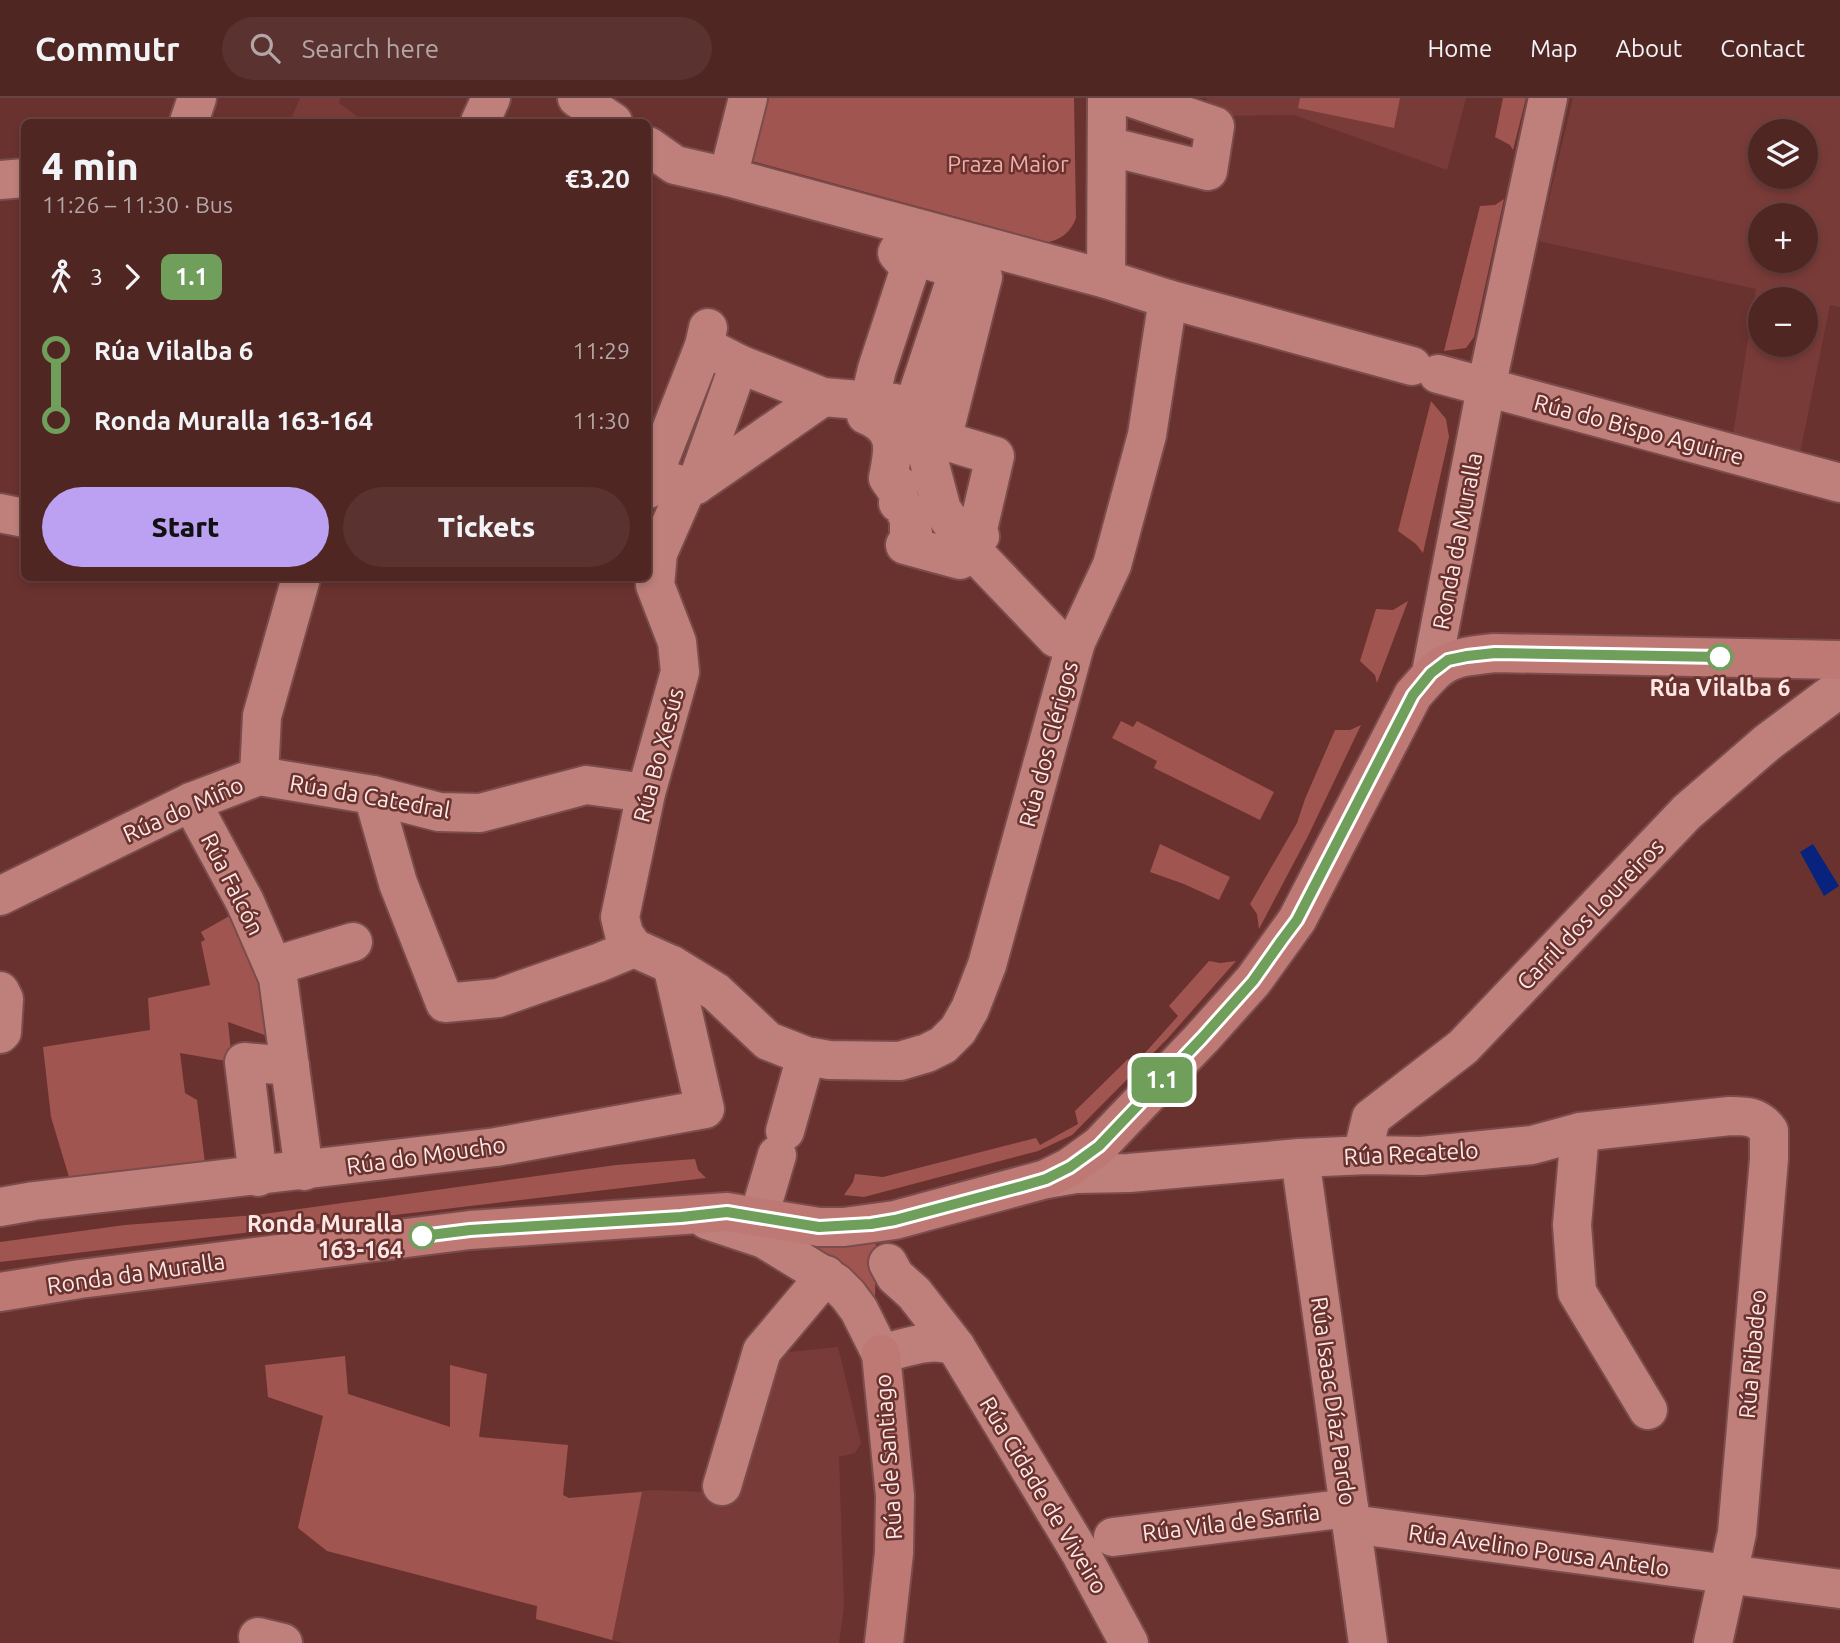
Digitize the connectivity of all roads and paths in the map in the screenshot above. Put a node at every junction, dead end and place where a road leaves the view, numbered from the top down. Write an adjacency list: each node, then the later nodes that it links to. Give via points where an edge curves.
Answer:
1 (197, 98): 8 (street)
2 (491, 98): 9 (street)
3 (577, 98): 10 (street)
4 (748, 98): 13 (street)
5 (1107, 98): 11 (street)
6 (1132, 98): 11 (street, via 1215,126 1208,171)
7 (1548, 98): 20 (street, Ronda da Muralla)
8 (191, 119)
9 (481, 119)
10 (608, 119)
11 (1107, 146): 17 (street)
12 (651, 148): 13 (street, via 675,165)
13 (728, 177): 16 (street)
14 (21, 178): 15 (street)
15 (0, 180)
16 (964, 256): 17 (street); 22 (street, via 898,251 910,268); 23 (street); 28 (street, via 983,277 942,440 995,456 978,529 981,536)
17 (1118, 283): 18 (street, Rúa do Bispo Aguirre)
18 (1168, 299): 20 (street, Rúa do Bispo Aguirre); 31 (street, Rúa dos Clérigos, via 1147,435 1112,565)
19 (739, 364): 21 (street); 25 (street); 25 (street, via 706,337)
20 (1486, 388): 24 (street, Rúa do Bispo Aguirre); 33 (street, Ronda da Muralla)
21 (823, 397): 22 (street); 25 (street)
22 (869, 401): 23 (street); 28 (street, via 866,415 882,424 893,444 888,478 895,488 899,485 898,503 907,515 911,513 909,532 913,533 905,545 960,559)
23 (914, 405): 28 (street, via 942,510)
24 (1840, 483)
25 (671, 484): 29 (street)
26 (0, 513): 27 (street)
27 (21, 517)
28 (970, 548): 31 (street, via 1056,638)
29 (652, 563): 36 (street, Rúa Bo Xesús, via 655,585 677,642 680,672)
30 (300, 581): 35 (street, Rúa do Miño, via 262,716)
31 (1076, 642): 46 (street, Rúa dos Clérigos, via 987,965 958,1030 943,1045 900,1061)
32 (1840, 660): 33 (street, via 1495,653 1448,660)
33 (1431, 673): 54 (street, Ronda da Muralla, via 1413,695 1297,920 1253,981 1099,1146)
34 (1840, 688): 50 (street, Carril dos Loureiros, via 1686,812 1463,1047 1371,1118)
35 (259, 776): 37 (street, Rúa da Catedral); 38 (street, Rúa do Miño)
36 (646, 793): 37 (street, Rúa da Catedral, via 586,785 480,813 439,812); 40 (street, Rúa Bo Xesús)
37 (373, 795): 40 (street, via 397,883 445,1003 498,998 598,963)
38 (191, 802): 39 (street, Rúa do Miño); 43 (street, Rúa Falcón)
39 (0, 896)
40 (627, 932): 42 (street, Rúa dos Clérigos)
41 (353, 942): 43 (street)
42 (672, 965): 46 (street, Rúa dos Clérigos, via 716,992 768,1041); 52 (street, Rúa do Moucho, via 705,1109 496,1147)
43 (274, 967): 47 (street, Rúa Falcón)
44 (0, 991): 45 (street, via 4,999)
45 (0, 1034)
46 (806, 1056): 57 (street)
47 (290, 1066): 52 (street, Rúa Falcón); 53 (street, via 244,1062)
48 (1769, 1131): 49 (street, Rúa Recatelo, via 1749,1116 1730,1116); 68 (street, Rúa Ribadeo, via 1737,1533)
49 (1580, 1132): 50 (street, Rúa Recatelo, via 1532,1146 1421,1156); 64 (street, via 1572,1224 1577,1292)
50 (1368, 1155): 51 (street, Rúa Recatelo)
51 (1300, 1158): 54 (street, Rúa Recatelo); 66 (street, Rúa Isaac Díaz Pardo)
52 (304, 1171): 53 (street, Rúa do Moucho)
53 (258, 1177): 55 (street, Rúa do Moucho)
54 (1046, 1179): 58 (street, Ronda da Muralla)
55 (0, 1208)
56 (692, 1215): 57 (street, Ronda da Muralla, via 727,1212); 60 (street, Rúa de Santiago, via 765,1239); 61 (street, Ronda da Muralla, via 470,1230)
57 (758, 1216): 58 (street, Ronda da Muralla, via 819,1227)
58 (895, 1220): 59 (street, Rúa de Santiago, via 888,1238)
59 (888, 1263): 62 (street, Rúa Cidade de Viveiro); 63 (street, Rúa de Santiago)
60 (826, 1275): 63 (street, Rúa de Santiago, via 848,1294); 65 (street, via 762,1351)
61 (0, 1292)
62 (956, 1347): 63 (street, via 928,1343); 71 (street, Rúa Cidade de Viveiro)
63 (881, 1354): 70 (street, Rúa de Santiago, via 895,1496)
64 (1648, 1410)
65 (722, 1486)
66 (1350, 1516): 67 (street, Rúa Vila de Sarria); 68 (street, Rúa Avelino Pousa Antelo); 72 (street, Rúa Isaac Díaz Pardo)
67 (1112, 1537)
68 (1727, 1576): 69 (street, Rúa Avelino Pousa Antelo); 73 (street, Rúa Ribadeo)
69 (1840, 1589)
70 (884, 1643)
71 (1129, 1643)
72 (1367, 1643)
73 (1713, 1643)

